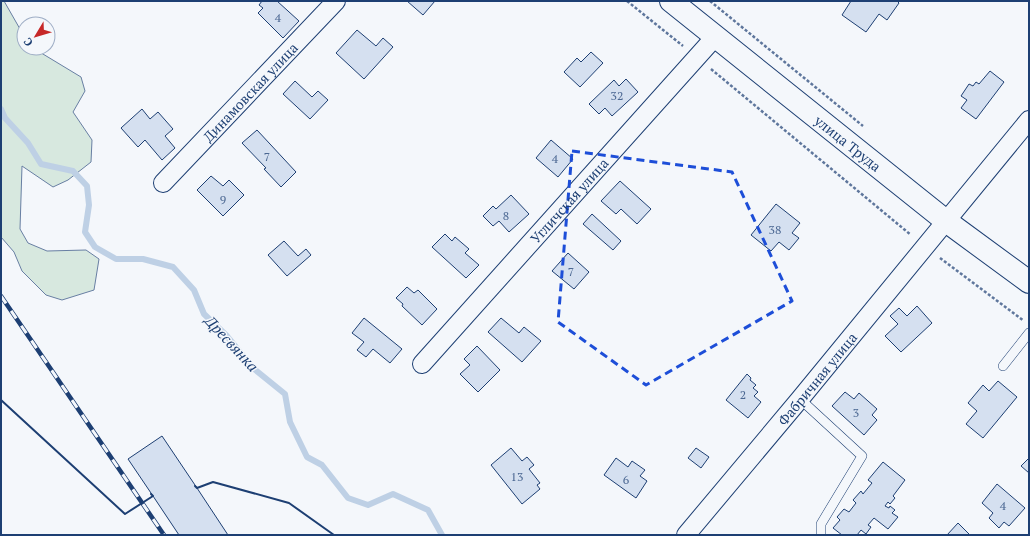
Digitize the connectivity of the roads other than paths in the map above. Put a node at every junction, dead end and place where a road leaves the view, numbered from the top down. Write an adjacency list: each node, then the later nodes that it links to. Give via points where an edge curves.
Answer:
1 (336, 1): 5 (street, Динамовская улица)
2 (671, 1): 3 (street, улица Труда)
3 (715, 37): 6 (street, улица Труда); 9 (street, Угличская улица)
4 (1029, 120): 6 (street, Фабричная улица)
5 (163, 183)
6 (946, 221): 7 (street, улица Труда); 11 (street, Фабричная улица)
7 (1029, 282)
8 (1029, 333): 10 (lane)
9 (422, 364)
10 (1003, 366)
11 (800, 399): 12 (street, Фабричная улица); 13 (lane, via 862,456 821,524)
12 (686, 535)
13 (821, 535)

